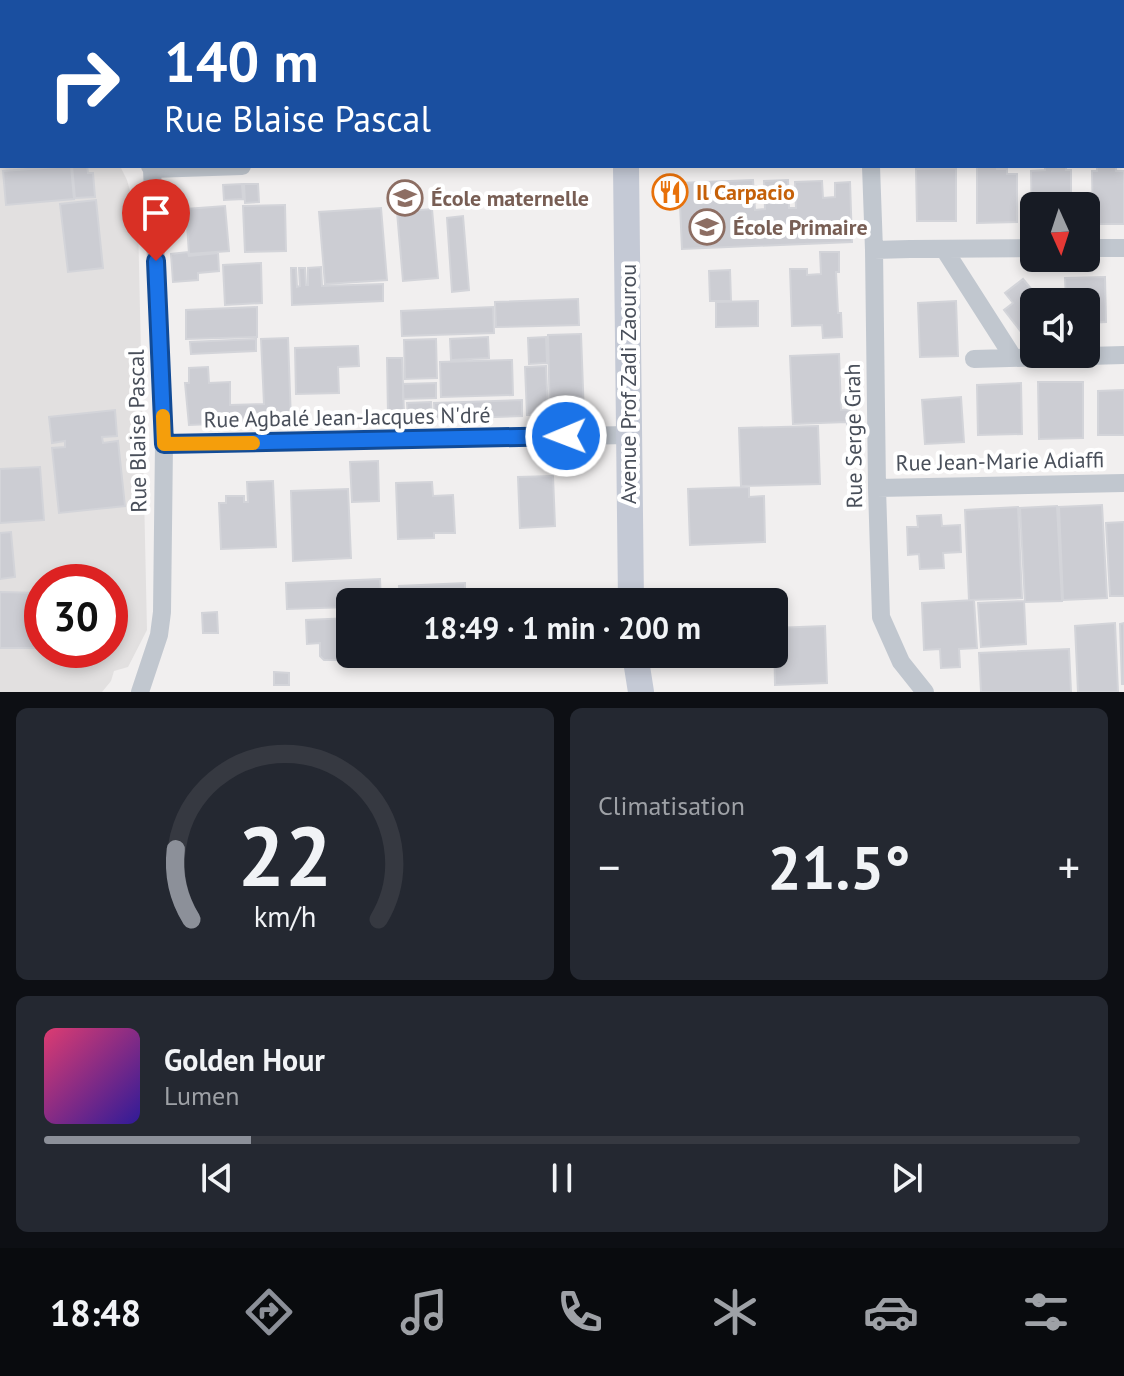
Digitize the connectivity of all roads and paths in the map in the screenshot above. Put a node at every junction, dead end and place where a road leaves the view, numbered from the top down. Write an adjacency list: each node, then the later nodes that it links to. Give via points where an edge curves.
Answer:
1 (151, 168): 13 (street, Rue Blaise Pascal)
2 (626, 168): 12 (main road, Avenue Prof Zadi Zaourou)
3 (871, 168): 8 (street, Rue Serge Grah)
4 (1020, 248): 7 (street)
5 (1100, 248): 6 (street)
6 (1124, 248)
7 (944, 249): 8 (street); 10 (street)
8 (874, 250): 15 (street, Rue Serge Grah)
9 (1124, 355): 10 (street)
10 (1013, 357): 11 (street)
11 (974, 359)
12 (628, 435): 13 (street, Rue Agbalé Jean-Jacques N'dré); 16 (main road, Avenue Prof Zadi Zaourou)
13 (164, 444): 18 (street, Rue Blaise Pascal, via 162,612)
14 (1124, 483): 15 (street, Rue Jean-Marie Adiaffi)
15 (877, 488): 20 (street, Rue Serge Grah, via 881,617 901,662)
16 (631, 588)
17 (637, 668): 19 (main road)
18 (140, 692)
19 (641, 692)
20 (925, 692)

